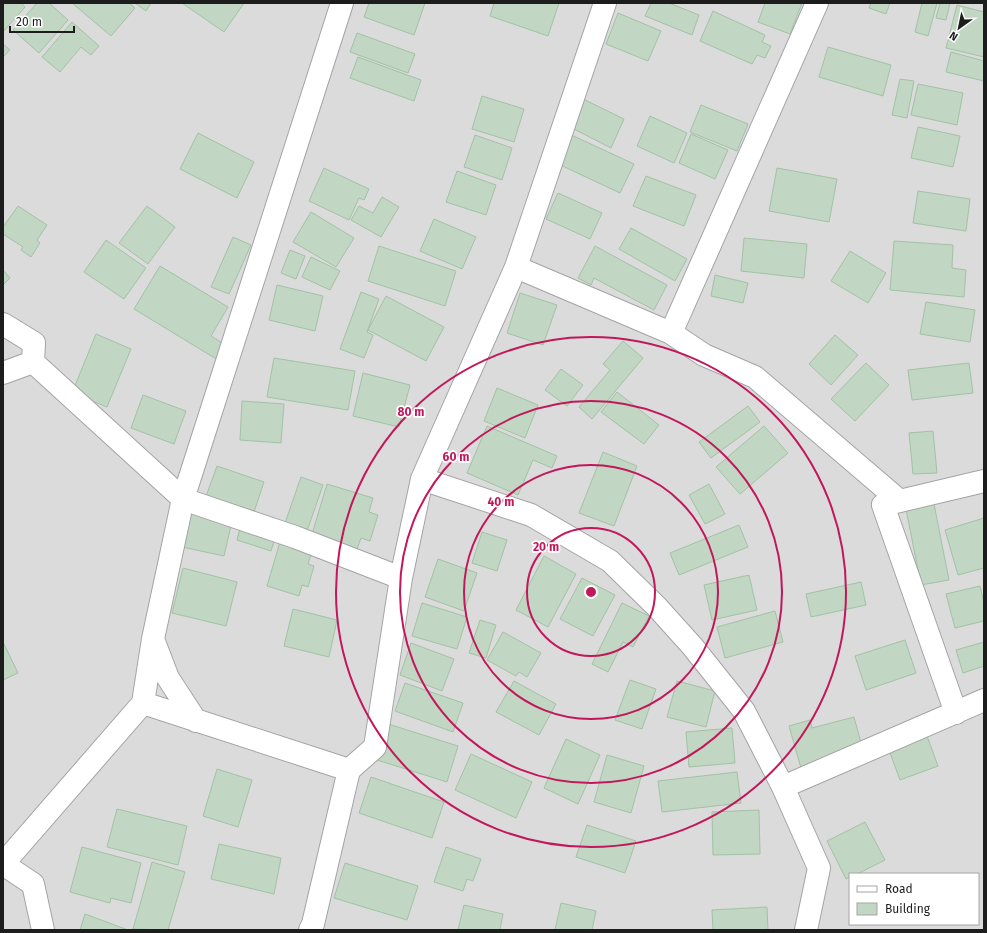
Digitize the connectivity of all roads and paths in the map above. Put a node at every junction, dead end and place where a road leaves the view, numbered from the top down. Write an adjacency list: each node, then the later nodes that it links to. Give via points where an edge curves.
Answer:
1 (605, 3): 4 (street)
2 (816, 3): 6 (street)
3 (336, 6): 11 (street)
4 (516, 267): 6 (street); 9 (street)
5 (3, 324): 7 (street, via 34,343)
6 (671, 333): 12 (street, via 704,355 755,377 894,496)
7 (33, 362): 8 (street); 11 (street)
8 (3, 374)
9 (422, 479): 13 (street); 20 (street, via 531,514 610,561 667,618 744,711)
10 (984, 481): 12 (street)
11 (183, 499): 13 (street, via 295,537); 14 (street)
12 (883, 505): 17 (street)
13 (401, 578): 19 (street, via 375,747)
14 (153, 639): 16 (street); 18 (street, via 168,678)
15 (984, 700): 17 (street)
16 (143, 703): 18 (street); 21 (street)
17 (956, 713): 20 (street)
18 (196, 721): 19 (street)
19 (349, 770): 22 (street)
20 (783, 786): 24 (street, via 820,868)
21 (3, 863): 23 (street, via 33,884)
22 (316, 928)
23 (43, 930)
24 (806, 930)

